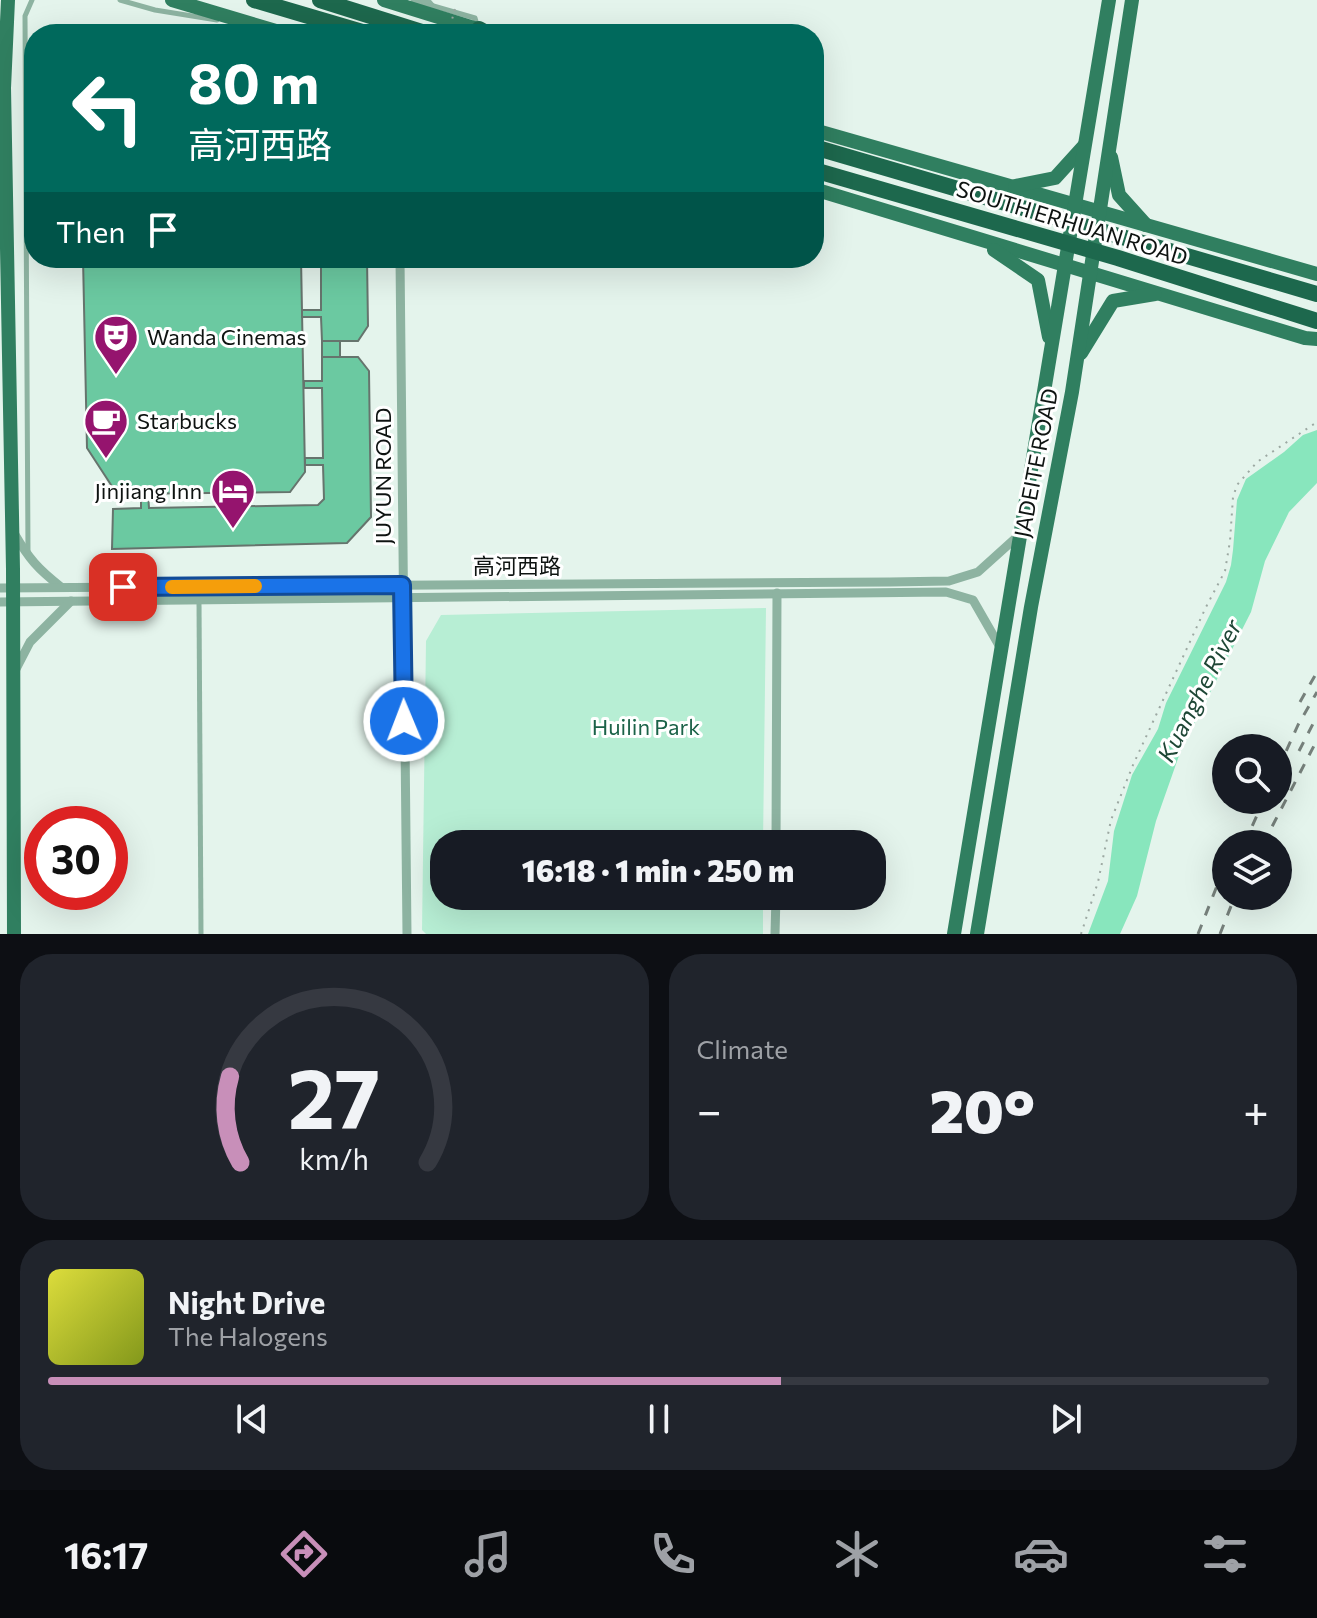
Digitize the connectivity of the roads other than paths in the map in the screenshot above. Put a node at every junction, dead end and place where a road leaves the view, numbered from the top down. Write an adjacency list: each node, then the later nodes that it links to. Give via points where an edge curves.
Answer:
1 (8, 0): 42 (main road, via 4,88)
2 (32, 0): 13 (lane)
3 (120, 0): 14 (lane)
4 (172, 0): 15 (main road)
5 (254, 0): 16 (highway)
6 (320, 0): 17 (highway)
7 (384, 0): 12 (main road)
8 (413, 0): 11 (lane)
9 (1109, 0): 21 (main road, JADEITE ROAD)
10 (1132, 0): 22 (main road, JADEITE ROAD)
11 (427, 2): 12 (street); 19 (lane)
12 (441, 18): 18 (main road)
13 (25, 24)
14 (242, 24)
15 (251, 24)
16 (335, 24)
17 (396, 24)
18 (461, 24)
19 (480, 24)
20 (824, 133): 25 (main road)
21 (1084, 146): 25 (main road, via 1055,178); 27 (main road, JADEITE ROAD)
22 (1109, 147): 28 (main road, JADEITE ROAD); 29 (main road, via 1119,195)
23 (824, 150): 37 (highway, SOUTH ERHUAN ROAD, bridge)
24 (824, 173): 38 (highway, SOUTH ERHUAN ROAD, bridge)
25 (1012, 187): 27 (main road)
26 (824, 192): 30 (main road)
27 (1074, 204): 28 (main road); 31 (main road, JADEITE ROAD)
28 (1099, 212): 29 (main road); 34 (main road, JADEITE ROAD)
29 (1146, 225): 35 (main road)
30 (981, 241): 31 (main road); 40 (main road, via 1038,280)
31 (1064, 266): 34 (main road); 40 (main road, JADEITE ROAD)
32 (26, 268): 44 (lane)
33 (400, 268): 45 (street, JUYUN ROAD)
34 (1090, 273): 36 (main road); 41 (main road, JADEITE ROAD)
35 (1317, 274)
36 (1159, 294): 39 (main road); 41 (main road, via 1113,301)
37 (1317, 294)
38 (1317, 321)
39 (1317, 339)
40 (1051, 345): 43 (main road, JADEITE ROAD)
41 (1077, 360): 64 (main road, JADEITE ROAD)
42 (12, 529): 44 (street); 48 (main road)
43 (1019, 535): 45 (street, 高河西路, via 978,572 949,581); 52 (main road, JADEITE ROAD)
44 (28, 558): 46 (street)
45 (402, 585): 46 (street, 高河西路); 49 (street, JUYUN ROAD)
46 (61, 587): 48 (street, 高河西路)
47 (777, 593): 49 (street, 高河西路); 52 (street, 高河西路, via 946,592 973,600); 54 (street)
48 (6, 595): 51 (street, 高河西路); 53 (main road)
49 (402, 599): 50 (street, 高河西路); 61 (street, JUYUN ROAD)
50 (199, 600): 51 (street, 高河西路); 60 (lane)
51 (71, 601): 53 (street, via 30,642)
52 (1001, 648): 57 (main road, JADEITE ROAD)
53 (13, 676): 56 (main road)
54 (776, 830)
55 (776, 910): 62 (street)
56 (14, 916): 58 (main road); 59 (street)
57 (956, 927): 63 (street)
58 (14, 934)
59 (25, 934)
60 (201, 934)
61 (407, 934)
62 (775, 934)
63 (947, 934)
64 (977, 934)

